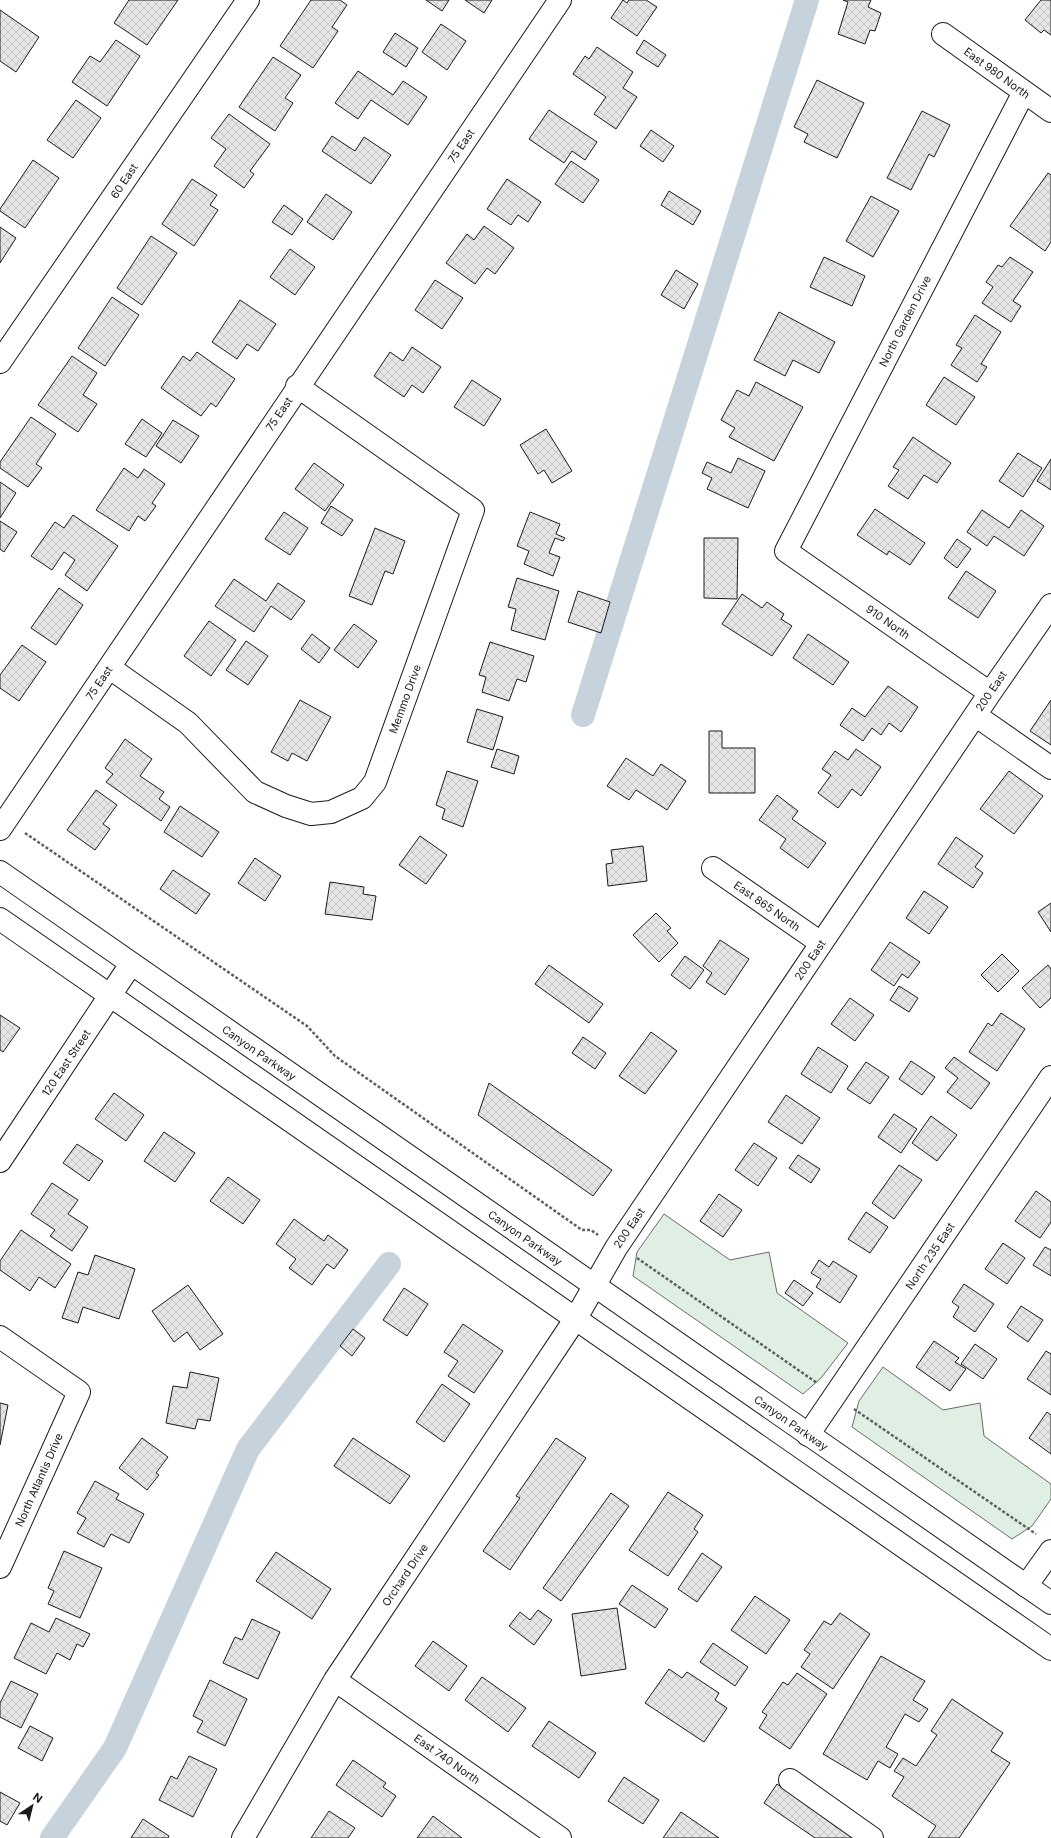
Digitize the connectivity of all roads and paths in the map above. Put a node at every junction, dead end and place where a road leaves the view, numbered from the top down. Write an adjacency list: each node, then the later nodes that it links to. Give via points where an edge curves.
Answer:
1 (248, 0): 6 (main road, 60 East)
2 (560, 0): 7 (main road, 75 East)
3 (943, 34): 4 (main road, East 980 North)
4 (1024, 92): 5 (main road, East 980 North); 8 (main road, North Garden Drive)
5 (1051, 111)
6 (0, 362)
7 (297, 386): 10 (main road, 75 East); 10 (main road, Memmo Drive, via 473,510 375,782 362,798 331,812 312,814 286,806 255,792 188,723)
8 (786, 551): 11 (main road, 910 North)
9 (1051, 605): 11 (main road, 200 East)
10 (110, 668): 14 (main road, 75 East)
11 (990, 693): 12 (main road, 200 East)
12 (975, 715): 13 (main road); 19 (main road, 200 East)
13 (1051, 768)
14 (0, 829)
15 (26, 834): 24 (path, via 307,1026 335,1056 582,1230)
16 (713, 868): 19 (main road, East 865 North)
17 (0, 872): 20 (main road, Canyon Parkway)
18 (0, 919): 21 (main road)
19 (821, 943): 26 (main road, 200 East, via 616,1248)
20 (131, 964): 21 (main road, 120 East Street); 26 (main road, Canyon Parkway)
21 (111, 996): 23 (main road, 120 East Street); 27 (main road)
22 (1051, 1077): 31 (main road, North 235 East)
23 (0, 1160)
24 (591, 1230)
25 (633, 1255): 29 (path)
26 (594, 1286): 27 (main road, 200 East); 31 (main road, Canyon Parkway)
27 (576, 1318): 37 (main road); 38 (main road, Orchard Drive)
28 (0, 1337): 34 (main road, North Atlantis Drive, via 79,1392)
29 (821, 1386)
30 (851, 1407): 32 (path)
31 (808, 1434): 35 (main road, Canyon Parkway)
32 (1032, 1530)
33 (1051, 1551): 35 (main road)
34 (0, 1567)
35 (1026, 1586): 36 (main road, Canyon Parkway)
36 (1051, 1603)
37 (1051, 1649)
38 (335, 1680): 40 (main road, Orchard Drive); 41 (main road, East 740 North)
39 (790, 1780): 42 (main road)
40 (243, 1838)
41 (560, 1838)
42 (872, 1838)

